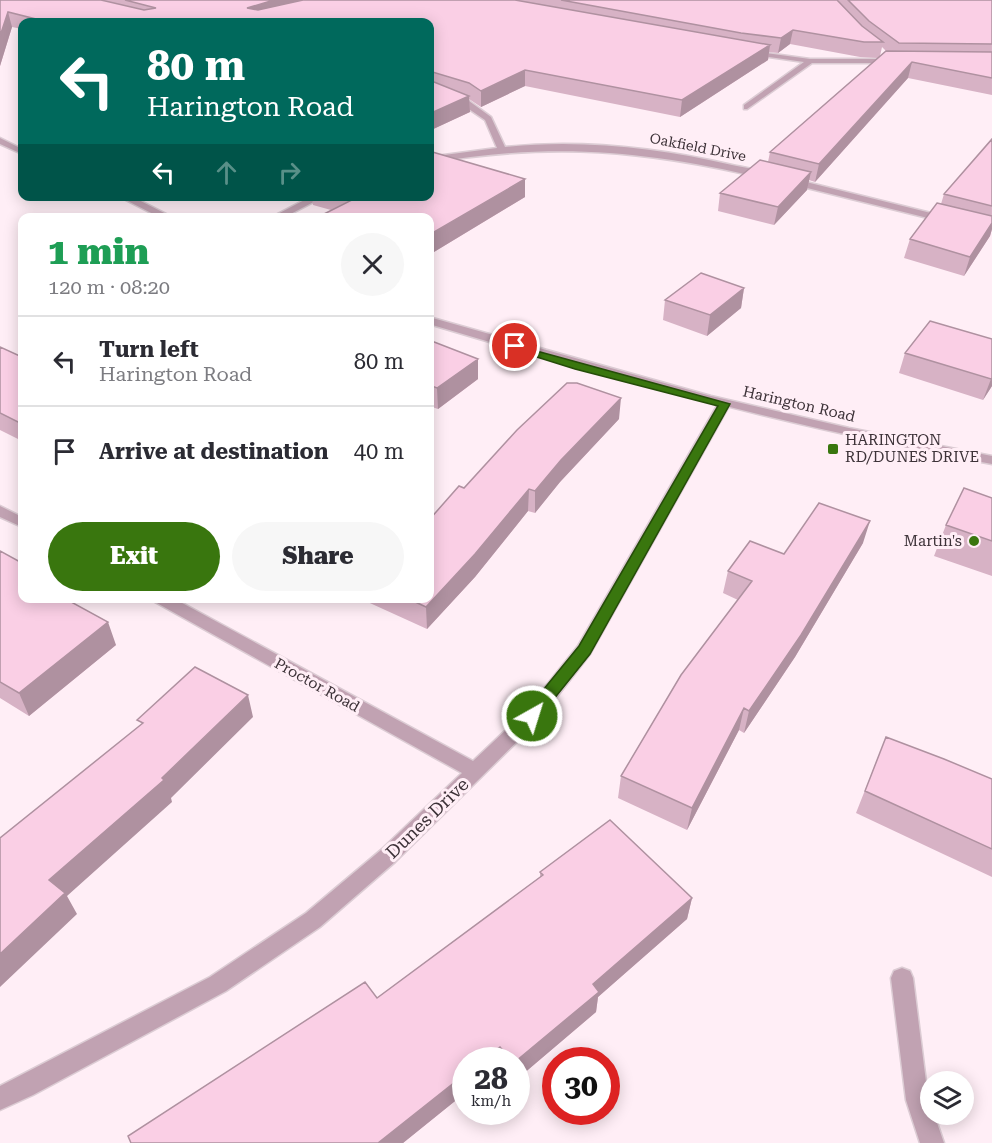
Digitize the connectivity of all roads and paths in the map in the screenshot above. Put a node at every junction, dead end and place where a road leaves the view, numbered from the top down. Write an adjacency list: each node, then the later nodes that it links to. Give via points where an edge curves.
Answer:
1 (877, 50): 4 (street)
2 (738, 52): 3 (street)
3 (810, 61): 4 (street); 7 (street)
4 (892, 61): 5 (street)
5 (904, 61)
6 (434, 92): 9 (street, via 466,103 488,119)
7 (747, 107)
8 (0, 141): 10 (street)
9 (502, 148): 11 (street, Oakfield Drive); 12 (street, Oakfield Drive, via 560,146 661,152)
10 (18, 150)
11 (434, 159)
12 (773, 177)
13 (784, 180): 18 (street)
14 (133, 201): 16 (street)
15 (310, 201): 17 (street)
16 (159, 213)
17 (285, 213)
18 (957, 223)
19 (434, 322): 20 (street, Harington Road, via 579,366)
20 (724, 404): 21 (street, Harington Road, via 915,447); 25 (street, Dunes Drive, via 584,650 532,716)
21 (992, 460)
22 (0, 511): 23 (street)
23 (18, 521)
24 (169, 603): 25 (street, Proctor Road)
25 (475, 771): 27 (street, Dunes Drive, via 388,856 313,920 218,984)
26 (902, 978): 28 (street, via 918,1100)
27 (0, 1098)
28 (932, 1143)

